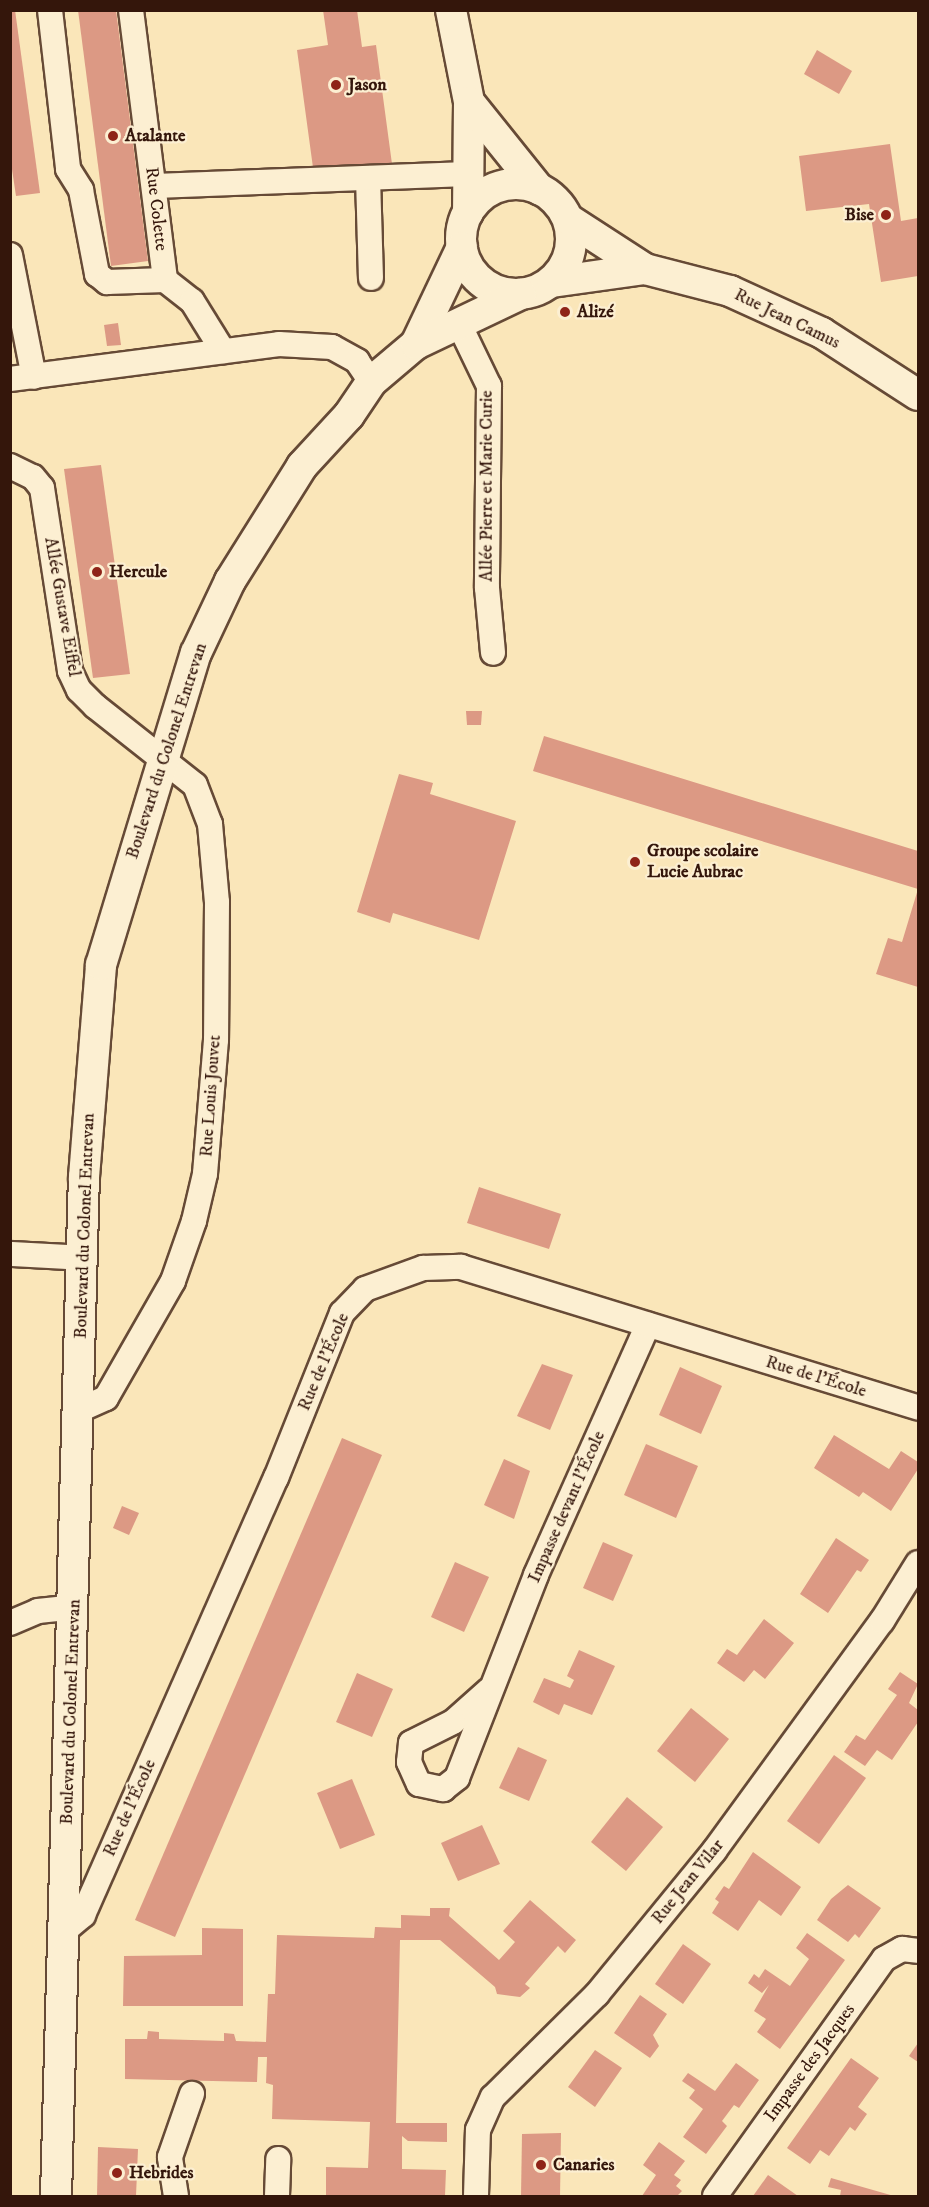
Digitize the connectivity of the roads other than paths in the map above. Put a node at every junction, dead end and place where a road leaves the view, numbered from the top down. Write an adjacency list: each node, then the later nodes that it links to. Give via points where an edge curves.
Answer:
1 (50, 10): 15 (street, via 68,170 81,190 97,274 107,282)
2 (131, 10): 7 (street, Rue Colette)
3 (451, 10): 4 (street)
4 (469, 102): 5 (street); 8 (street)
5 (468, 174): 6 (street); 9 (street)
6 (368, 178): 7 (street); 14 (street)
7 (154, 186): 15 (street, Rue Colette)
8 (539, 189): 9 (street, via 519,184 499,186 481,196); 10 (street, via 556,201)
9 (468, 212): 11 (street)
10 (568, 219): 13 (street, Rue Jean Camus); 16 (street, via 572,242 567,264)
11 (462, 248): 17 (street, via 476,277 489,287); 19 (street, Boulevard du Colonel Entrevan)
12 (10, 255): 21 (street)
13 (645, 269): 16 (street, Rue Jean Camus); 23 (street, Rue Jean Camus, via 730,291 812,328)
14 (371, 278)
15 (165, 280): 20 (street, via 192,301)
16 (552, 282): 17 (street)
17 (520, 294): 18 (street, Boulevard du Colonel Entrevan)
18 (459, 324): 19 (street, Boulevard du Colonel Entrevan); 25 (street, Allée Pierre et Marie Curie, via 489,386 486,588)
19 (416, 344): 22 (street, Boulevard du Colonel Entrevan)
20 (223, 351): 21 (street); 22 (street, via 279,344 332,347 357,362)
21 (22, 378)
22 (371, 382): 26 (street, Boulevard du Colonel Entrevan, via 350,415 302,466 230,581 195,653)
23 (918, 395)
24 (10, 466): 26 (street, Allée Gustave Eiffel, via 33,477 42,488 70,671 79,690)
25 (493, 653)
26 (163, 760): 28 (street, Boulevard du Colonel Entrevan, via 101,965 84,1177); 31 (street, Rue Louis Jouvet, via 195,785 210,824 217,902 216,1040 205,1174 173,1281 106,1398)
27 (10, 1254): 28 (street)
28 (84, 1258): 31 (street, Boulevard du Colonel Entrevan)
29 (648, 1325): 30 (street, Rue de l'École); 35 (street, Impasse devant l'École); 36 (street, Rue de l'École, via 461,1267 423,1268 365,1288 342,1313 276,1478 83,1915)
30 (918, 1408)
31 (79, 1410): 33 (street, Boulevard du Colonel Entrevan)
32 (918, 1563): 43 (street, Rue Jean Vilar, via 882,1621 714,1851 597,1994 493,2097 478,2130)
33 (74, 1607): 34 (street, via 38,1611); 36 (street, Boulevard du Colonel Entrevan)
34 (10, 1623)
35 (489, 1690)
36 (64, 1931): 40 (street, Boulevard du Colonel Entrevan)
37 (918, 1951): 44 (street, Impasse des Jacques, via 902,1949 885,1959)
38 (192, 2094): 41 (street, via 170,2157)
39 (278, 2159): 42 (street)
40 (56, 2196)
41 (177, 2196)
42 (277, 2196)
43 (476, 2196)
44 (715, 2196)

